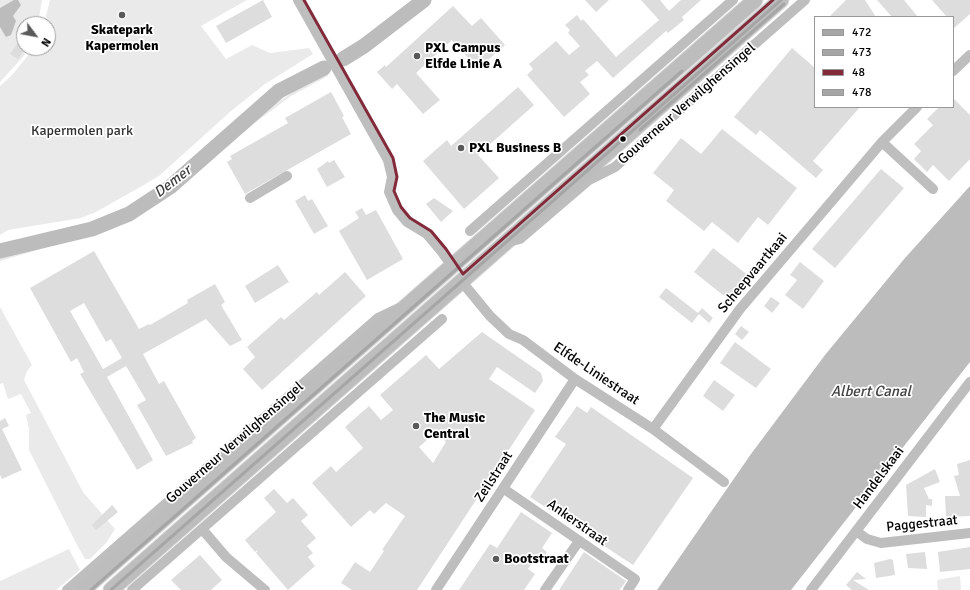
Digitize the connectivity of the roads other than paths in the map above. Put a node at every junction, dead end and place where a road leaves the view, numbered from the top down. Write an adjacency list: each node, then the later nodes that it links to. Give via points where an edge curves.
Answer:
1 (298, 0): 17 (street, via 388,160 392,177 389,192 396,210 407,222 427,234)
2 (733, 0): 8 (street)
3 (755, 0): 10 (highway, Gouverneur Verwilghensingel)
4 (781, 0): 16 (highway, Gouverneur Verwilghensingel)
5 (805, 0): 16 (street, Gouverneur Verwilghensingel, via 615,167 589,180 520,239)
6 (970, 55): 7 (street)
7 (954, 71)
8 (613, 106): 10 (street); 15 (street)
9 (916, 108): 11 (street, Scheepvaartkaai)
10 (610, 127): 17 (highway, Gouverneur Verwilghensingel)
11 (882, 142): 13 (street); 25 (street, Scheepvaartkaai, via 740,309)
12 (287, 176): 14 (street)
13 (933, 190)
14 (250, 198)
15 (470, 231)
16 (507, 242): 18 (highway, Gouverneur Verwilghensingel)
17 (452, 266): 18 (highway); 19 (highway, Gouverneur Verwilghensingel)
18 (462, 282): 21 (highway, Gouverneur Verwilghensingel); 23 (street, Elfde-Liniestraat, via 490,316 509,334 523,340)
19 (409, 304): 32 (street, Gouverneur Verwilghensingel, via 378,318); 33 (highway, Gouverneur Verwilghensingel)
20 (442, 319): 22 (street, Gouverneur Verwilghensingel)
21 (401, 334): 22 (street, Gouverneur Verwilghensingel); 34 (highway, Gouverneur Verwilghensingel)
22 (387, 366): 28 (street, Gouverneur Verwilghensingel)
23 (575, 379): 25 (street, Elfde-Liniestraat); 27 (street, Zeilstraat)
24 (970, 382): 29 (street, Handelskaai)
25 (654, 429): 26 (street, Elfde-Liniestraat)
26 (724, 482)
27 (504, 489): 31 (street, Ankerstraat); 37 (street, Zeilstraat)
28 (202, 529): 35 (street, Gouverneur Verwilghensingel); 36 (street, via 226,557)
29 (856, 531): 30 (street, Paggestraat, via 867,539 881,543); 40 (street, Handelskaai)
30 (970, 533)
31 (579, 541): 38 (street); 39 (street, Ankerstraat, via 635,580)
32 (67, 590)
33 (83, 590)
34 (111, 590)
35 (132, 590)
36 (265, 590)
37 (436, 590)
38 (545, 590)
39 (628, 590)
40 (811, 590)

